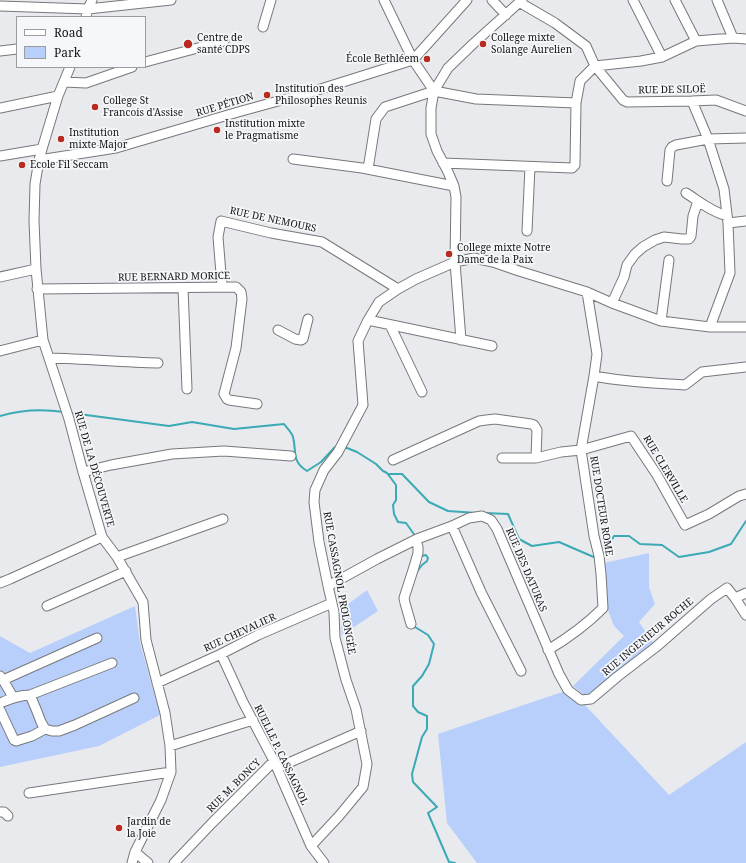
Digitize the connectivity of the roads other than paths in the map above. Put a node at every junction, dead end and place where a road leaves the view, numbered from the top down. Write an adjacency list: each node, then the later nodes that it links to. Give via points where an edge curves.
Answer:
1 (92, 0): 13 (street)
2 (171, 0): 13 (street)
3 (271, 0): 15 (street)
4 (384, 0): 23 (street)
5 (467, 0): 23 (street)
6 (492, 0): 14 (street)
7 (633, 0): 22 (street)
8 (675, 0): 19 (street)
9 (717, 0): 16 (street)
10 (520, 1): 14 (street); 25 (street, RUE DE SILOË, via 586,46)
11 (28, 3): 12 (street); 13 (street)
12 (0, 6)
13 (87, 13)
14 (506, 15): 29 (street, via 448,68)
15 (263, 27)
16 (734, 38): 17 (street); 19 (street)
17 (746, 40)
18 (224, 41): 24 (street)
19 (696, 41): 22 (street)
20 (16, 49): 21 (street)
21 (0, 51)
22 (662, 57): 25 (street)
23 (413, 60): 29 (street); 40 (street, RUE PÉTION, via 116,148)
24 (146, 62)
25 (595, 66): 31 (street, RUE DE SILOË, via 627,102); 32 (street, via 580,81)
26 (70, 68): 28 (street, RUE DE LA DÉCOUVERTE)
27 (129, 68): 28 (street, via 86,83)
28 (64, 82): 30 (street, RUE DE LA DÉCOUVERTE)
29 (434, 91): 32 (street, via 476,99); 41 (street, via 431,134); 43 (street, via 384,107 376,119)
30 (58, 96): 33 (street); 37 (street, RUE DE LA DÉCOUVERTE)
31 (692, 101): 34 (street, RUE DE SILOË, via 716,100); 36 (street)
32 (576, 103): 42 (street, via 575,165 572,168)
33 (0, 108)
34 (746, 111)
35 (746, 138): 36 (street)
36 (708, 139): 44 (street, via 672,147); 48 (street, via 724,189)
37 (42, 149): 38 (street); 40 (street, RUE DE LA DÉCOUVERTE)
38 (0, 156)
39 (294, 159): 43 (street)
40 (39, 160): 53 (street, RUE DE LA DÉCOUVERTE, via 34,221)
41 (443, 163): 42 (street); 45 (street)
42 (530, 167): 50 (street)
43 (368, 170): 45 (street)
44 (667, 182)
45 (454, 186): 52 (street)
46 (686, 194): 47 (street)
47 (698, 201): 48 (street); 60 (street, via 689,239 664,237 635,254 627,266)
48 (728, 219): 49 (street); 65 (street, via 730,273)
49 (746, 221)
50 (526, 231)
51 (669, 260): 63 (street)
52 (455, 262): 57 (street); 59 (street, via 474,258 493,262); 69 (street)
53 (36, 269): 54 (street); 58 (street, RUE DE LA DÉCOUVERTE)
54 (0, 277)
55 (222, 286): 56 (street, RUE BERNARD MORICE); 57 (street, RUE DE NEMOURS, via 218,237 221,221 322,242); 78 (street, RUE BERNARD MORICE, via 236,287 241,292 242,299 236,348 225,396 229,400)
56 (183, 288): 58 (street, RUE BERNARD MORICE); 76 (street)
57 (398, 289): 62 (street, via 379,302)
58 (38, 290): 68 (street, RUE DE LA DÉCOUVERTE)
59 (587, 292): 60 (street); 75 (street, RUE DOCTEUR ROME, via 597,354)
60 (612, 303): 63 (street)
61 (308, 319): 67 (street, via 301,340)
62 (368, 320): 64 (street); 93 (street, RUE CASSAGNOL PROLONGÉE, via 358,341 363,405 315,490 319,542)
63 (661, 322): 65 (street)
64 (390, 325): 69 (street); 77 (street)
65 (710, 327): 66 (street)
66 (746, 327)
67 (278, 330)
68 (43, 340): 71 (street); 72 (street, RUE DE LA DÉCOUVERTE)
69 (462, 340): 70 (street)
70 (492, 346)
71 (0, 351)
72 (50, 358): 73 (street); 84 (street, RUE DE LA DÉCOUVERTE)
73 (158, 363)
74 (746, 367): 75 (street, via 702,372 685,385)
75 (594, 376): 79 (street, RUE DOCTEUR ROME)
76 (186, 389)
77 (422, 392)
78 (257, 404)
79 (581, 450): 82 (street, RUE CLERVILLE); 85 (street, RUE CLERVILLE, via 631,436 685,525); 101 (street, RUE DOCTEUR ROME, via 599,556 603,608 580,629)
80 (290, 456): 84 (street, via 224,451 172,454)
81 (502, 458): 82 (street, RUE CLERVILLE)
82 (536, 458): 83 (street, via 537,430 534,425 490,419)
83 (393, 460)
84 (83, 472): 88 (street, RUE DE LA DÉCOUVERTE)
85 (746, 494)
86 (223, 519): 90 (street)
87 (452, 526): 89 (street, RUE DES DATURAS); 101 (street, RUE DES DATURAS, via 469,518 482,516 491,520); 104 (street, via 481,592)
88 (102, 537): 90 (street, RUE DE LA DÉCOUVERTE); 92 (street)
89 (416, 540): 93 (street, RUE DES DATURAS); 99 (street, via 418,552 404,600)
90 (117, 557): 91 (street, RUE DE LA DÉCOUVERTE)
91 (126, 571): 97 (street); 106 (street, RUE DE LA DÉCOUVERTE, via 143,602 146,640)
92 (0, 583)
93 (328, 586): 96 (street, RUE CASSAGNOL PROLONGÉE)
94 (746, 593): 95 (street)
95 (735, 598): 98 (street); 110 (street, RUE INGENIEUR ROCHE, via 727,588 591,699)
96 (332, 603): 102 (street, RUE CHEVALIER); 115 (street, RUE CASSAGNOL PROLONGÉE, via 335,638)
97 (47, 606)
98 (746, 615)
99 (411, 624)
100 (97, 638): 105 (street)
101 (548, 650): 110 (street, RUE DES DATURAS, via 568,690)
102 (221, 654): 106 (street, RUE CHEVALIER); 113 (street, RUELLE P. CASSAGNOL)
103 (112, 663): 107 (street)
104 (521, 671)
105 (2, 678): 108 (street)
106 (157, 683): 116 (street, RUE DE LA DÉCOUVERTE)
107 (30, 695): 108 (street); 114 (street)
108 (14, 697): 111 (street)
109 (134, 698): 114 (street, via 59,731)
110 (582, 700)
111 (0, 703)
112 (0, 710): 114 (street, via 16,741)
113 (253, 720): 116 (street); 117 (street, RUELLE P. CASSAGNOL)
114 (45, 729)
115 (361, 731): 117 (street, RUE M. BONCY); 120 (street, RUE CASSAGNOL PROLONGÉE, via 367,764 363,787)
116 (170, 746): 118 (street, RUE DE LA DÉCOUVERTE)
117 (275, 765): 120 (street, RUELLE P. CASSAGNOL); 124 (street, RUE M. BONCY, via 212,823)
118 (171, 772): 119 (street); 121 (street, RUE DE LA DÉCOUVERTE, via 161,800)
119 (29, 793)
120 (311, 846): 125 (street, RUELLE P. CASSAGNOL)
121 (135, 852): 122 (street, RUE DE LA DÉCOUVERTE); 123 (street)
122 (132, 863)
123 (148, 863)
124 (174, 863)
125 (324, 863)

